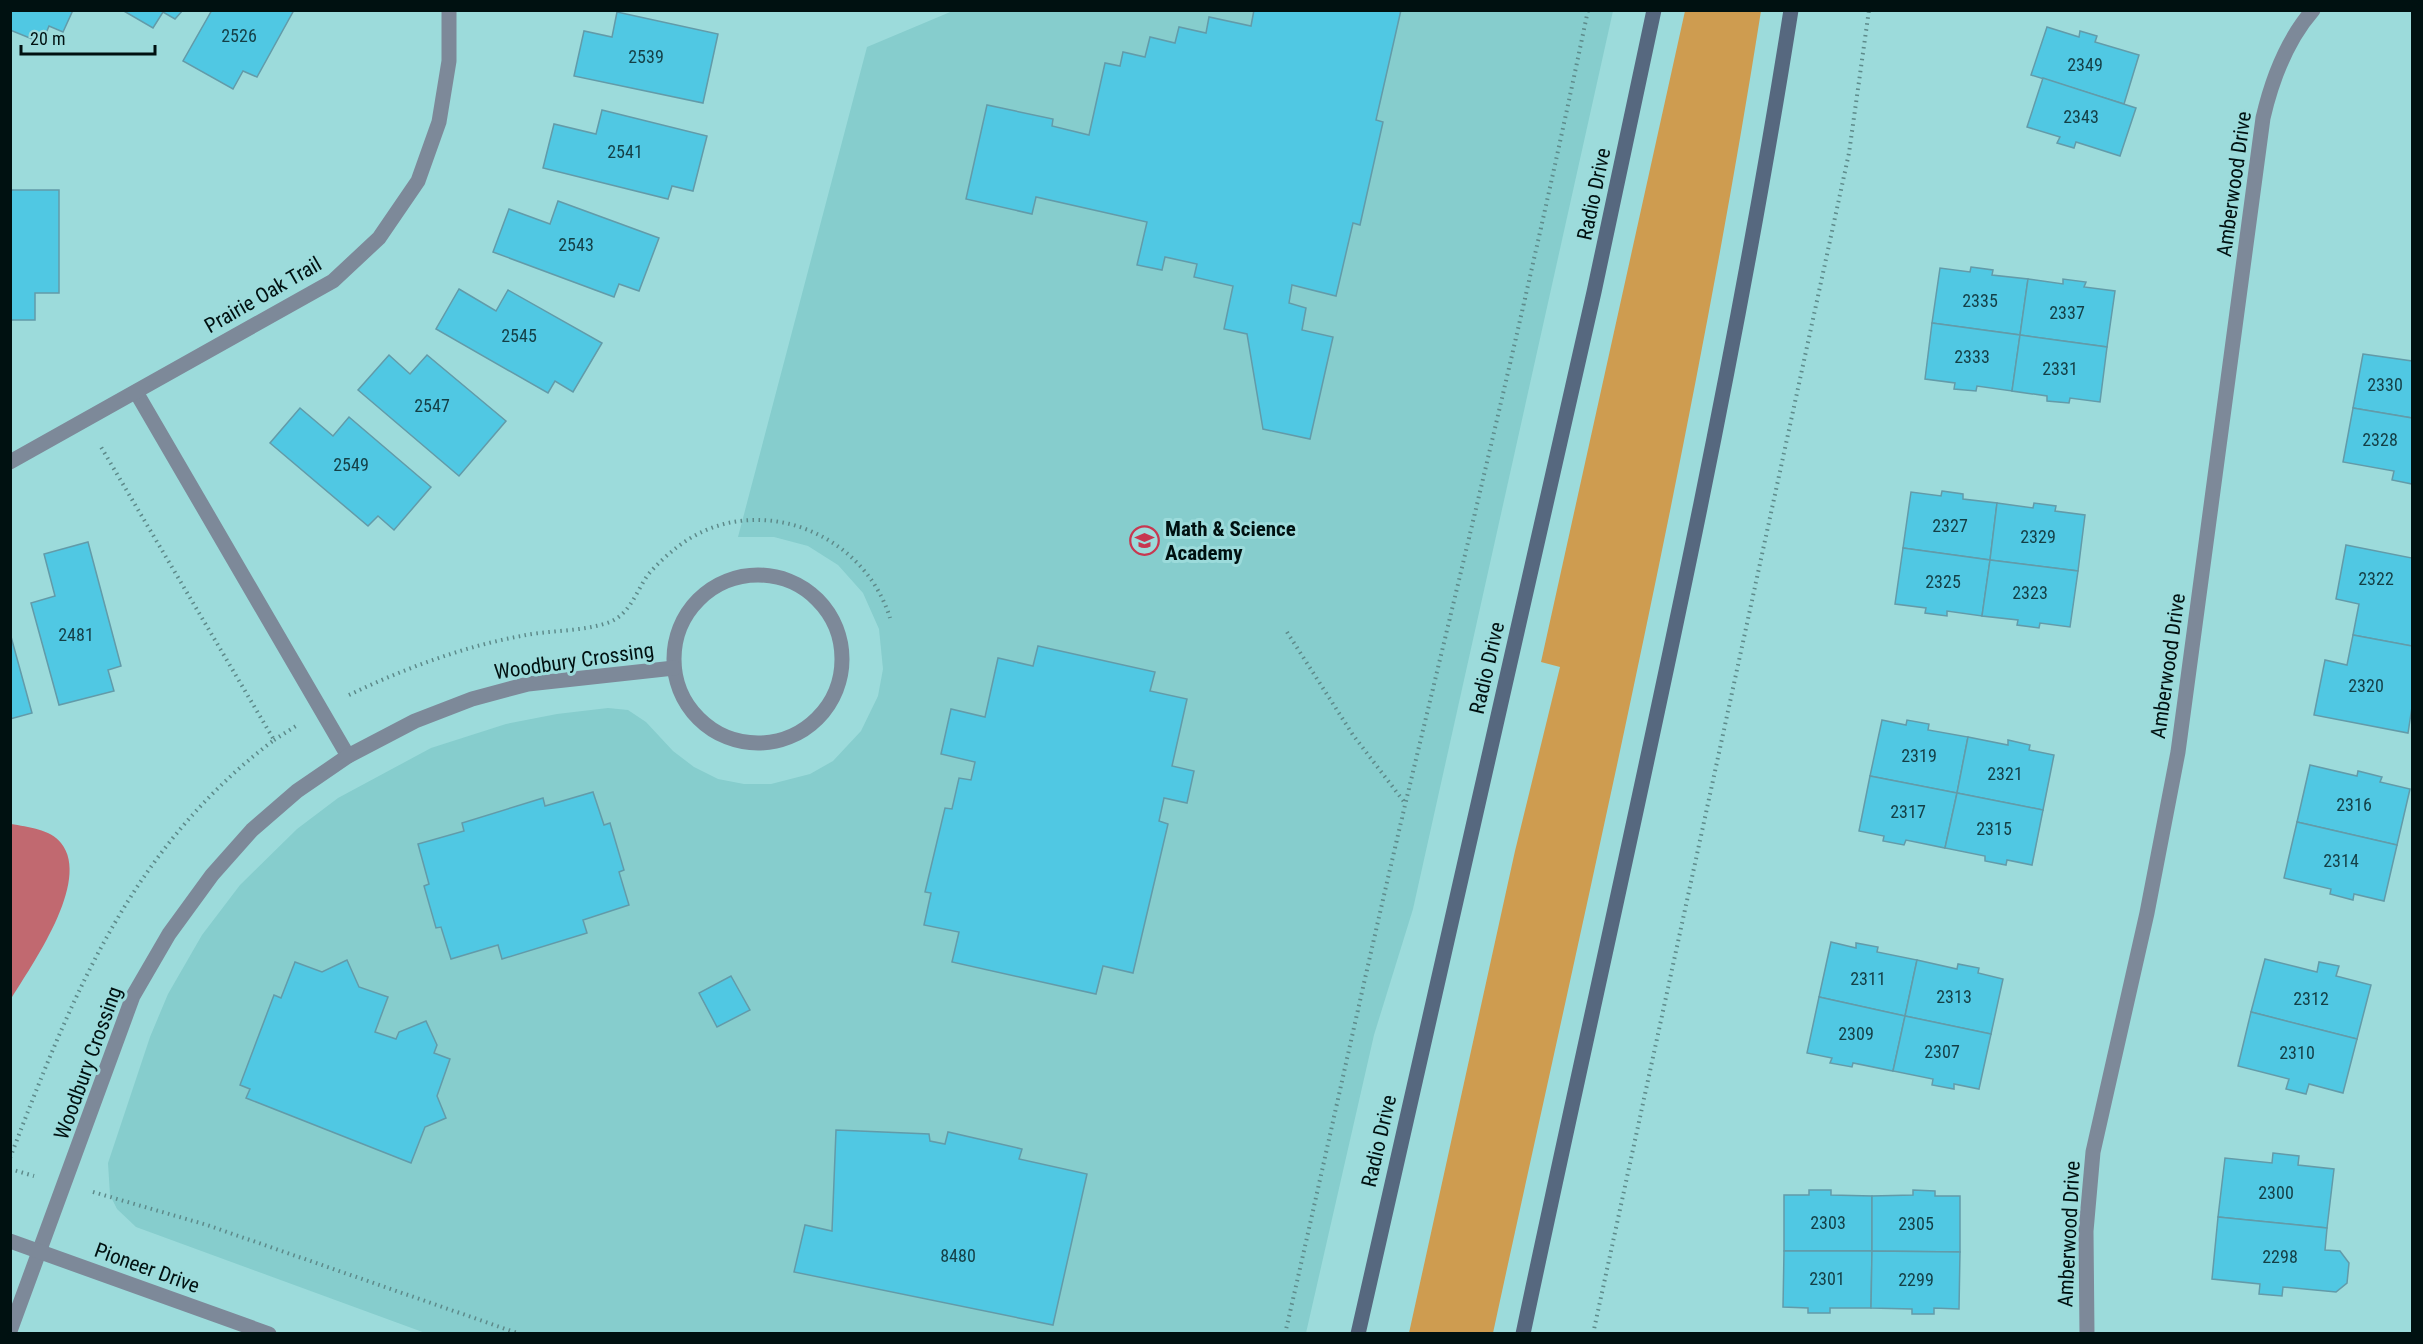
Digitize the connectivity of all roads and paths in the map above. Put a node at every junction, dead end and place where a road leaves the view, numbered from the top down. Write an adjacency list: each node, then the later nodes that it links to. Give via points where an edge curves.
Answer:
1 (449, 10): 7 (street, Prairie Oak Trail, via 449,61 439,122 418,181 379,238 333,281)
2 (1588, 10): 15 (path, via 1495,437)
3 (1654, 10): 25 (main road, Radio Drive)
4 (1791, 10): 26 (main road, via 1768,157 1704,491)
5 (1869, 10): 27 (path, via 1849,153)
6 (2313, 10): 28 (street, Amberwood Drive, via 2281,62 2264,118 2178,752 2147,913 2093,1152 2086,1231)
7 (136, 392): 8 (street, Prairie Oak Trail); 14 (street)
8 (10, 462)
9 (113, 466): 16 (path, via 274,740 200,808 128,898 71,1005)
10 (890, 618): 13 (path, via 871,578 838,544 807,528 751,521 712,529 678,546 648,575 617,619 478,646)
11 (1287, 632): 15 (path, via 1353,735)
12 (674, 668): 12 (street, Woodbury Crossing, via 681,693 695,715 729,738 762,743 807,728 824,711 837,686 842,658 837,629 826,609 789,580 760,575 732,579 706,592 687,613 676,639); 14 (street, Woodbury Crossing, via 528,684 472,699 415,721)
13 (366, 687)
14 (348, 756): 18 (street, Woodbury Crossing, via 297,791 252,830 212,875 169,934 133,996)
15 (1406, 804): 24 (path)
16 (10, 1158)
17 (10, 1169): 18 (path)
18 (65, 1184): 20 (street, Woodbury Crossing); 23 (path, via 207,1225)
19 (10, 1241): 20 (street, Pioneer Drive)
20 (41, 1252): 21 (street, Woodbury Crossing); 22 (street, Pioneer Drive)
21 (10, 1331)
22 (269, 1334)
23 (520, 1334)
24 (1285, 1334)
25 (1358, 1334)
26 (1523, 1334)
27 (1593, 1334)
28 (2087, 1334)

